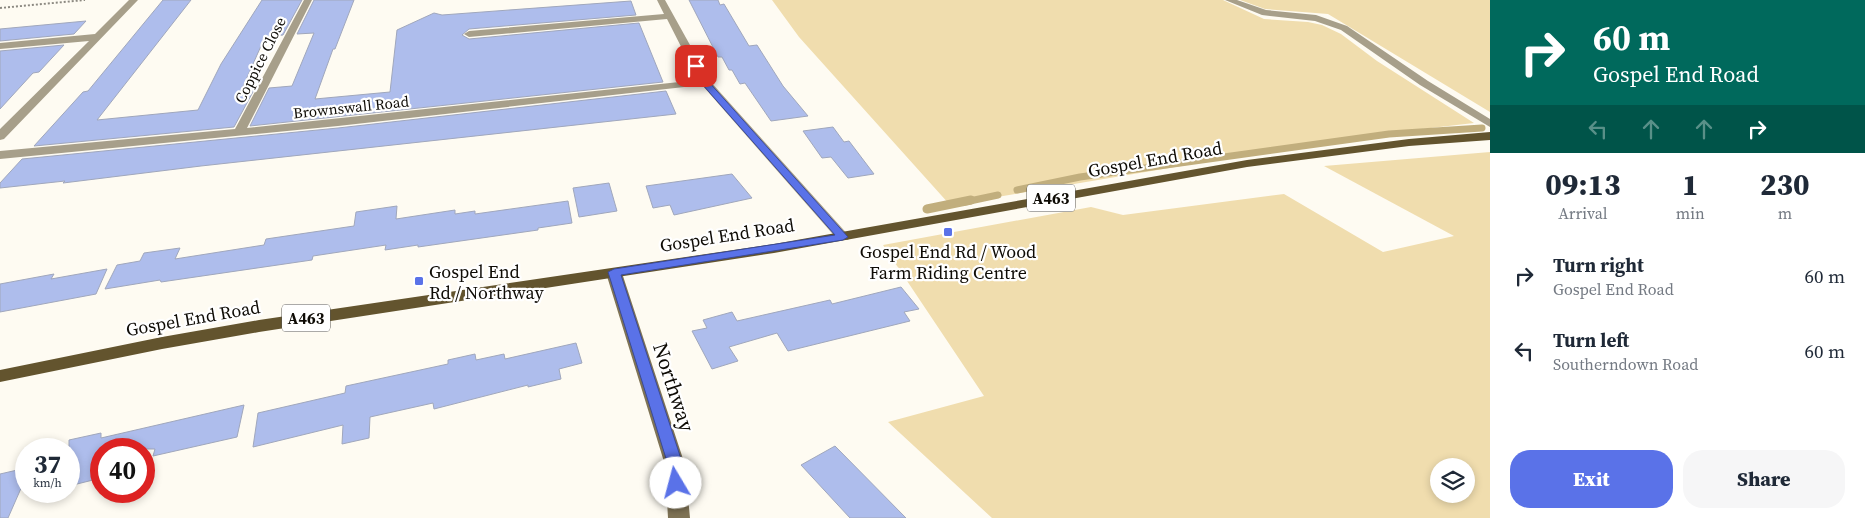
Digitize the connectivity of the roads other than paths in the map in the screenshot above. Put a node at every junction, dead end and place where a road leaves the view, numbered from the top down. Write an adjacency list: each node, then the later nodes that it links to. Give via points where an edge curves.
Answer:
1 (134, 0): 7 (street)
2 (308, 0): 11 (street, Coppice Close)
3 (661, 0): 5 (street)
4 (1230, 0): 10 (street, via 1264,13 1316,18 1344,28 1424,84)
5 (671, 16): 6 (street); 9 (street)
6 (469, 34)
7 (96, 37): 8 (street); 12 (street)
8 (0, 46)
9 (705, 82): 11 (street, Brownswall Road); 15 (street)
10 (1490, 124)
11 (239, 133): 14 (street, Brownswall Road)
12 (0, 136)
13 (1490, 136): 15 (main road, Gospel End Road / A463, via 1383,145 1244,164)
14 (0, 155)
15 (843, 237): 16 (main road, Gospel End Road / A463)
16 (614, 272): 17 (main road, Gospel End Road / A463, via 259,326); 18 (street, Northway, via 675,465)
17 (0, 376)
18 (679, 518)

